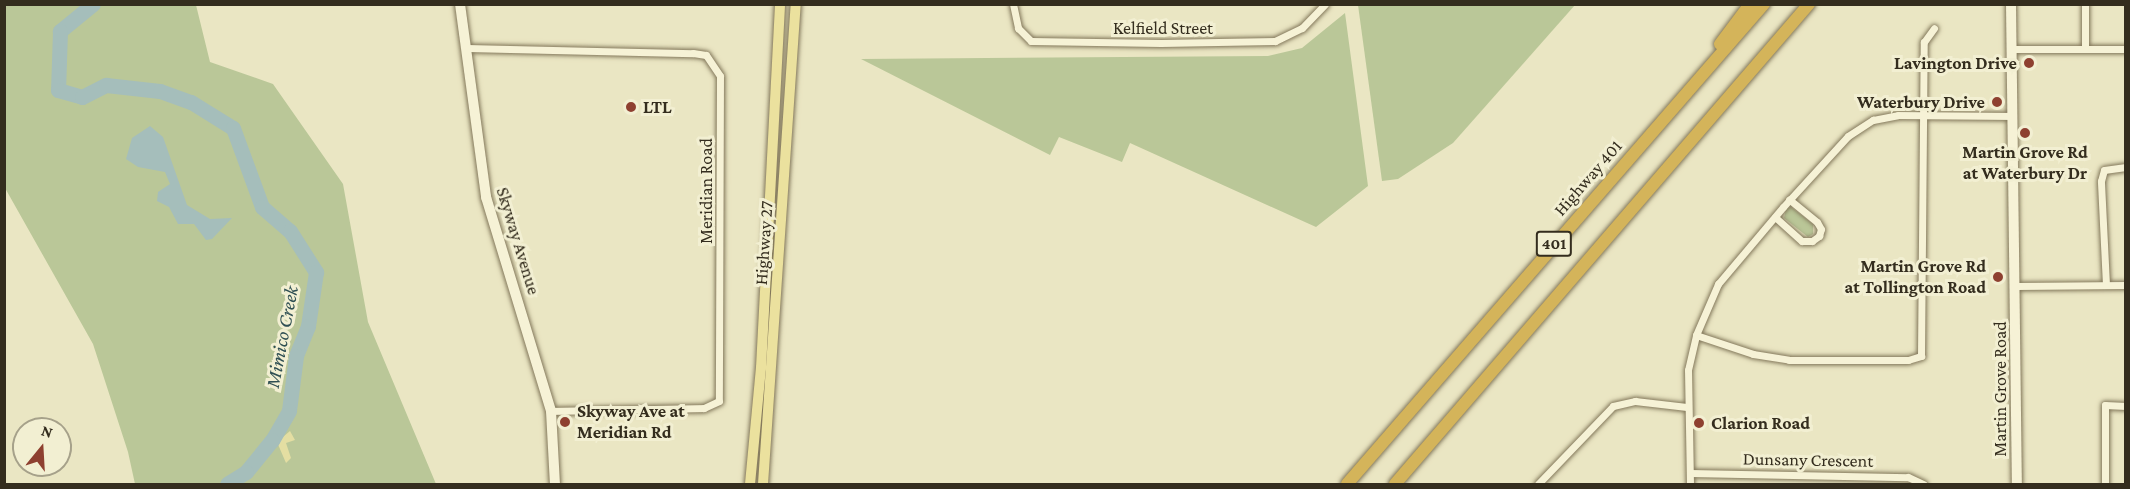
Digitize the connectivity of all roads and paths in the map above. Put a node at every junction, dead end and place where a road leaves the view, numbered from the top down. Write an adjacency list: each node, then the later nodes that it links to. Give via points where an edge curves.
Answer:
1 (460, 4): 12 (street, Skyway Avenue)
2 (780, 4): 31 (main road, Highway 27, via 761,368)
3 (796, 4): 32 (main road, Highway 27)
4 (1013, 4): 5 (street, Kelfield Street, via 1018,28 1031,41 1161,44 1275,41 1302,28)
5 (1325, 4)
6 (1750, 4): 16 (highway)
7 (1764, 4): 16 (highway, Highway 401 / 401)
8 (1809, 4): 34 (highway, 401)
9 (2011, 4): 13 (street, Martin Grove Road)
10 (2085, 4): 14 (street)
11 (1934, 28): 17 (street, via 1924,42)
12 (467, 48): 28 (street, Skyway Avenue, via 486,197); 28 (street, Meridian Road, via 693,53 711,59 720,76 719,401 704,408)
13 (2011, 49): 14 (street); 18 (street, Martin Grove Road)
14 (2085, 49): 15 (street)
15 (2126, 49)
16 (1671, 110): 33 (highway, Highway 401 / 401)
17 (1923, 116): 18 (street); 20 (street, via 1885,116 1860,126); 25 (street, via 1921,356 1908,360 1789,360 1753,354)
18 (2012, 116): 24 (street, Martin Grove Road)
19 (2126, 167): 22 (street, via 2104,171 2101,181)
20 (1789, 199): 21 (street); 21 (street, via 1817,222 1819,236 1802,241)
21 (1775, 217): 25 (street, via 1718,284)
22 (2106, 285): 23 (street); 24 (street)
23 (2126, 285)
24 (2016, 286): 38 (street, Martin Grove Road)
25 (1696, 335): 27 (street, via 1688,370)
26 (2126, 406): 39 (street, via 2105,405)
27 (1688, 407): 29 (street); 35 (street, via 1635,401 1613,406)
28 (551, 411): 30 (street, Skyway Avenue)
29 (1690, 473): 36 (street); 37 (street, Dunsany Crescent, via 1908,477)
30 (555, 484)
31 (750, 484)
32 (764, 484)
33 (1347, 484)
34 (1395, 484)
35 (1538, 484)
36 (1690, 484)
37 (1923, 484)
38 (2017, 484)
39 (2105, 484)

